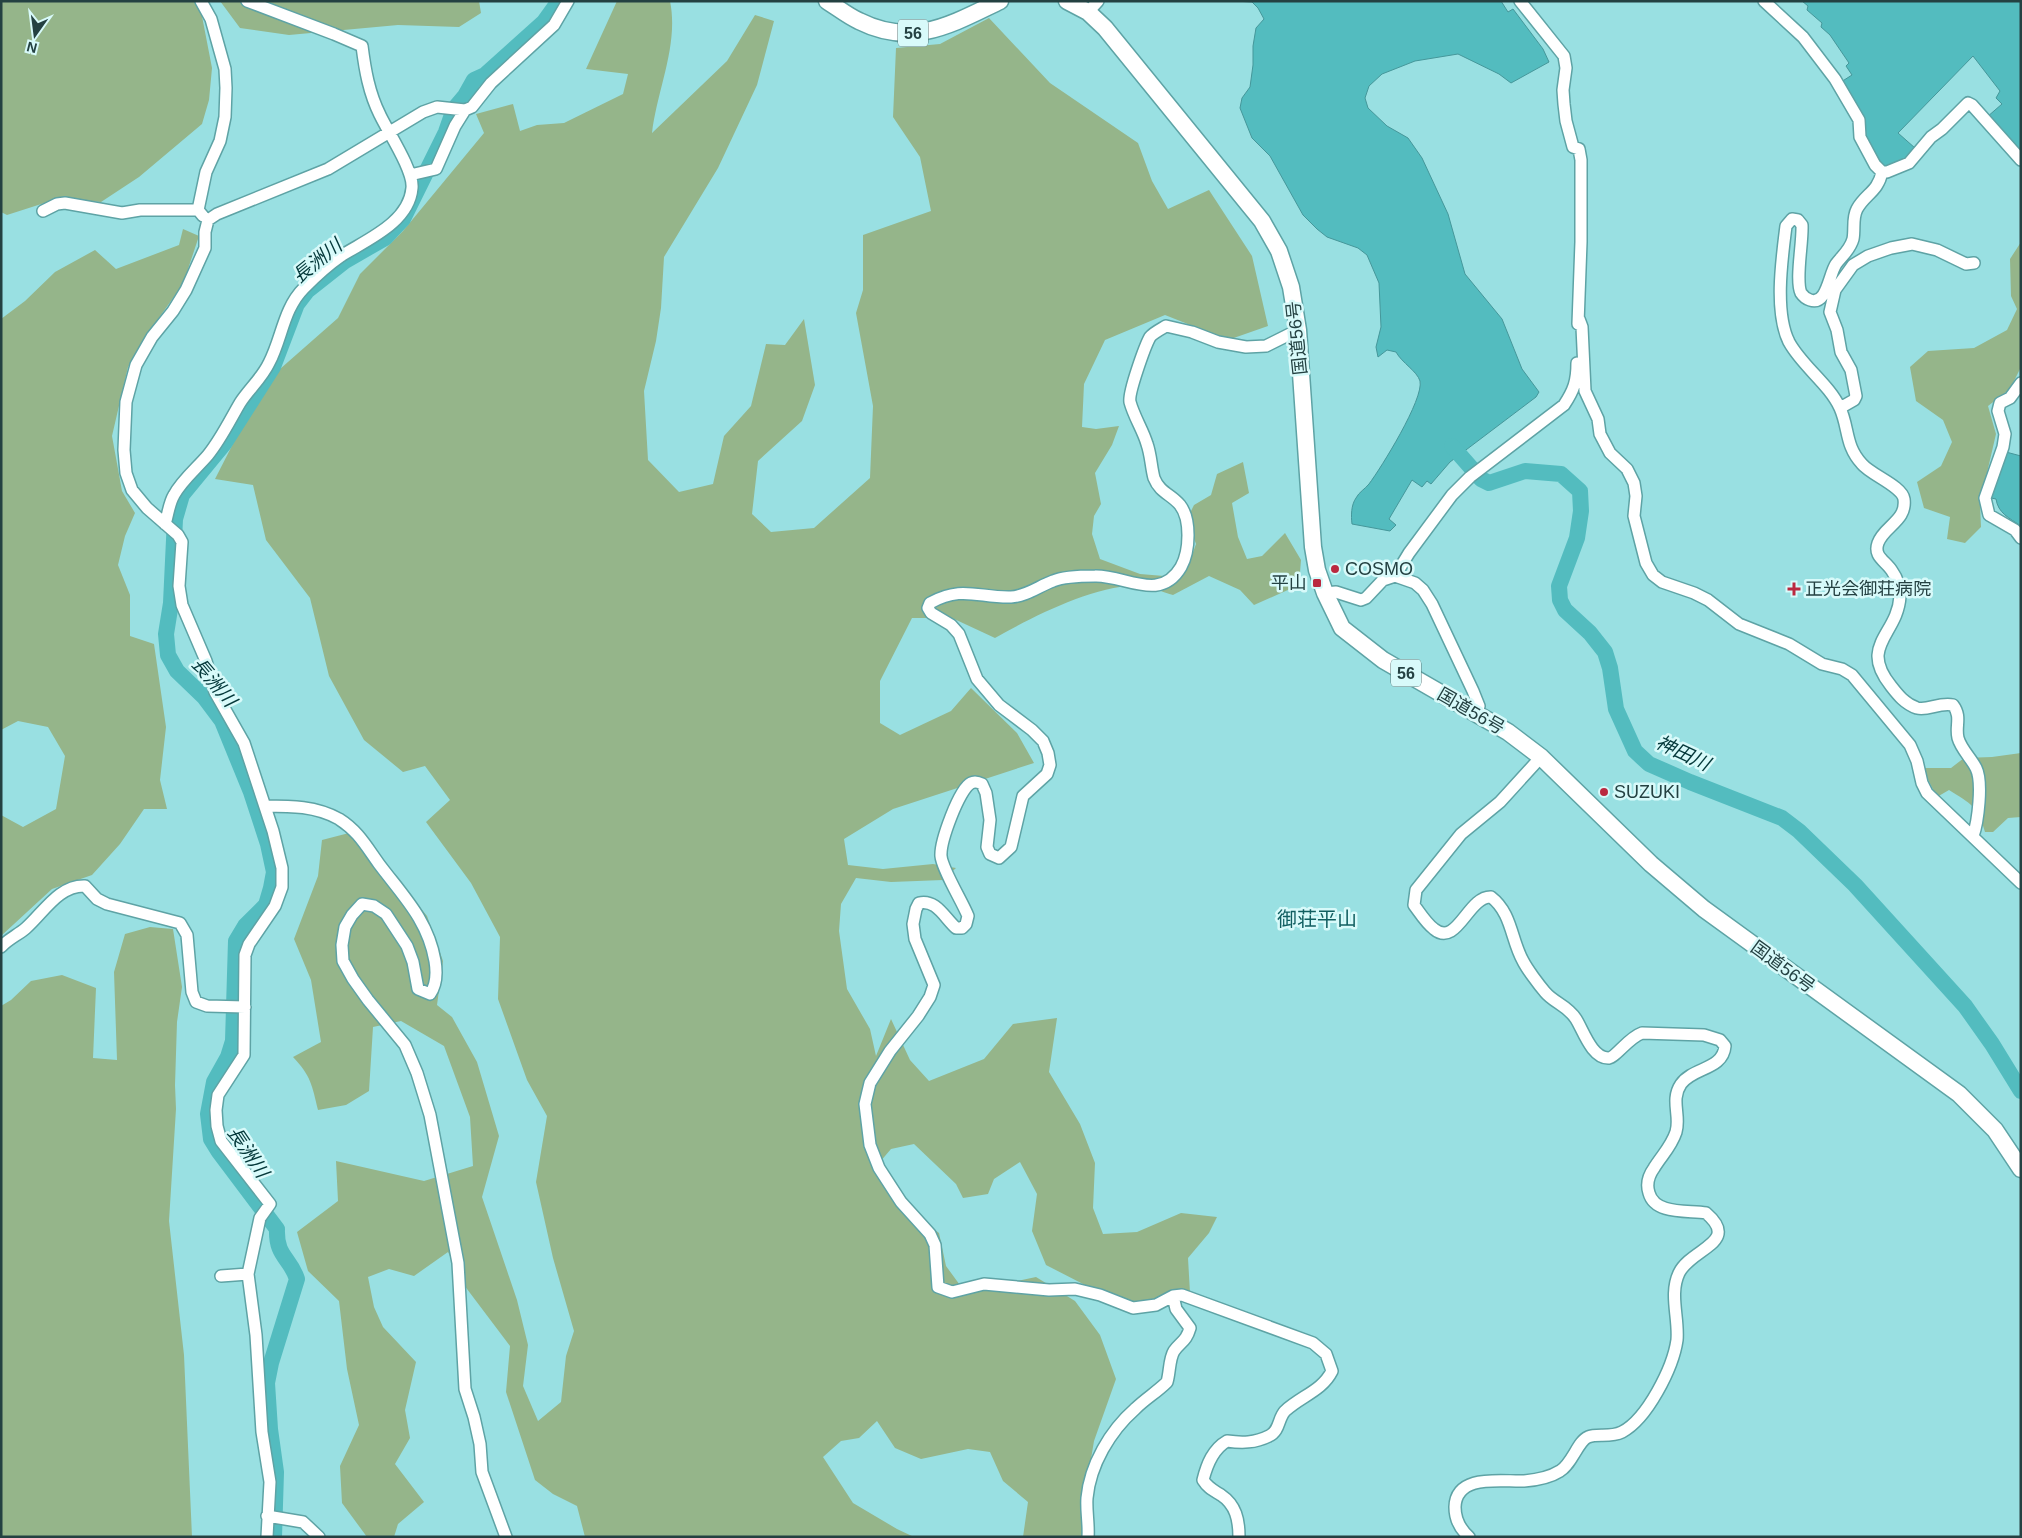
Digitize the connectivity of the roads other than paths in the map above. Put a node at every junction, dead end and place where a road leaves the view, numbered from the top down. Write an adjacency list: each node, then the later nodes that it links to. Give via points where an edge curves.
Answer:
1 (201, 1): 15 (street, via 211,19 225,69 226,88 220,140 206,172)
2 (247, 1): 11 (street, via 362,46 366,78)
3 (568, 1): 10 (street, via 554,25 491,83 472,107)
4 (827, 1): 5 (highway, 56, via 860,22 884,31 910,34 951,25)
5 (1000, 1)
6 (1067, 1): 9 (highway, 国道56号 / 56)
7 (1520, 1): 19 (street, via 1564,56 1566,121 1572,147 1579,150 1581,160)
8 (1764, 1): 13 (street, via 1803,37 1834,79 1859,120 1860,137 1875,166)
9 (1093, 7): 20 (highway, 国道56号 / 56, via 1105,28 1262,221 1279,251 1291,287)
10 (465, 110): 11 (street, via 437,107); 14 (street, via 436,169)
11 (389, 131): 14 (street); 17 (street, via 328,169)
12 (2021, 160): 13 (street, via 1968,103 1931,137 1909,163)
13 (1882, 172): 22 (street, via 1872,194 1857,210 1848,250 1835,265 1822,298 1816,301 1808,300 1802,294 1798,280 1802,225 1792,219 1786,226 1781,304 1789,342)
14 (410, 175): 23 (street, via 412,188 395,221 377,236 340,257 302,289 292,304 268,365 208,454 173,496)
15 (198, 210): 16 (street, via 122,213 65,203); 17 (street)
16 (43, 211)
17 (208, 220): 23 (street, via 200,263 173,311 152,337 136,365 126,402 124,450 129,481 147,508)
18 (1974, 263): 22 (street, via 1966,264 1936,250 1912,244 1868,256 1853,265 1835,290 1830,312 1841,352 1851,370 1856,396)
19 (1579, 319): 25 (street, via 1577,375 1573,391 1564,405 1470,477 1452,495); 30 (street, via 1585,391 1610,453 1627,469 1634,483 1634,516 1646,563 1653,575 1662,582 1708,600 1739,624 1852,675 1910,745 1927,793)
20 (1298, 330): 26 (highway, 国道56号 / 56, via 1313,547); 37 (street, via 1266,346 1253,347 1218,342 1166,326 1151,336 1137,371 1130,401 1148,445 1154,478 1163,493 1179,503 1186,514 1188,543 1182,565 1174,576 1164,583 1150,586 1097,576 1055,580 1011,597 951,593 930,603 928,608 959,634 977,679 999,705 1043,741 1050,765 1047,774 1023,796 1011,847 999,858 990,854 987,847 990,820 982,784 976,781 963,790 944,835 941,857 968,916 966,924 956,928 933,903 919,903 916,909 915,939 934,985 918,1016 870,1083 865,1104 870,1145 879,1168 901,1202 930,1234 938,1287 952,1292 984,1284 1075,1289 1133,1308 1156,1305)
21 (2021, 383): 24 (street, via 2010,398 2000,402 1998,411 2005,434 2003,447 1985,498 1989,515 2015,530)
22 (1840, 408): 30 (street, via 1852,452 1863,466 1898,488 1904,497 1900,517 1878,541 1876,549 1879,559 1898,582 1900,596 1896,613 1880,643 1878,664 1882,674 1909,704 1918,708 1944,703 1954,705 1958,711 1960,744 1978,771 1977,825)
23 (165, 524): 29 (street, via 182,542 179,586 182,605 206,661 215,692 244,743)
24 (2021, 538)
25 (1395, 576): 26 (street, via 1383,580 1361,600 1336,592); 27 (street, via 1416,583 1432,604 1479,706)
26 (1325, 593): 27 (highway, 国道56号 / 56, via 1342,628 1383,660)
27 (1478, 714): 28 (highway, 国道56号 / 56)
28 (1541, 757): 34 (highway, 国道56号 / 56, via 1651,864 1704,909 1959,1094 1995,1130); 44 (street, via 1500,802 1461,834 1416,890 1414,905 1434,929 1447,933 1455,929 1479,900 1491,897 1496,901 1503,909 1523,962 1545,992 1570,1011 1601,1056 1614,1056 1626,1042 1642,1033 1704,1035 1720,1040 1725,1046 1721,1060 1694,1073 1681,1084 1676,1095 1676,1131 1666,1154 1650,1175 1648,1187 1653,1201 1660,1206 1706,1213 1717,1224 1720,1236 1697,1253 1679,1273 1675,1290 1677,1330 1673,1358 1664,1381 1640,1415 1622,1432 1588,1437 1582,1441 1568,1464 1552,1476 1470,1484 1458,1495 1455,1504 1455,1516)
29 (265, 806): 33 (street, via 282,868 282,887 275,906 245,955); 41 (street, via 314,809 354,830 408,899 428,931 436,977 430,994 418,989 407,946 386,914 374,906 362,904 352,915 345,928 343,961 352,978 405,1045 418,1073 430,1115 458,1263 465,1388 478,1435 482,1472)
30 (1973, 836): 31 (street)
31 (2021, 883)
32 (1, 947): 33 (street, via 26,929 62,892 85,886 107,904 180,923 187,935 192,992 196,1002 207,1006)
33 (245, 1007): 35 (street, via 244,1055 218,1096 216,1110 221,1141 270,1204 260,1218)
34 (2021, 1169)
35 (248, 1274): 36 (street); 38 (street, via 256,1335 262,1432 270,1482)
36 (221, 1276)
37 (1173, 1296): 42 (street, via 1176,1309 1190,1328 1187,1338 1175,1349 1167,1382 1116,1428 1106,1444 1089,1481 1086,1500); 43 (street, via 1200,1300 1313,1343 1330,1362 1332,1371 1328,1379 1283,1413 1272,1435 1259,1441 1228,1441 1218,1446 1206,1467 1203,1480 1208,1488 1234,1507)
38 (267, 1516): 39 (street); 40 (street, via 303,1522)
39 (266, 1537)
40 (319, 1537)
41 (506, 1537)
42 (1088, 1537)
43 (1239, 1537)
44 (1469, 1537)

